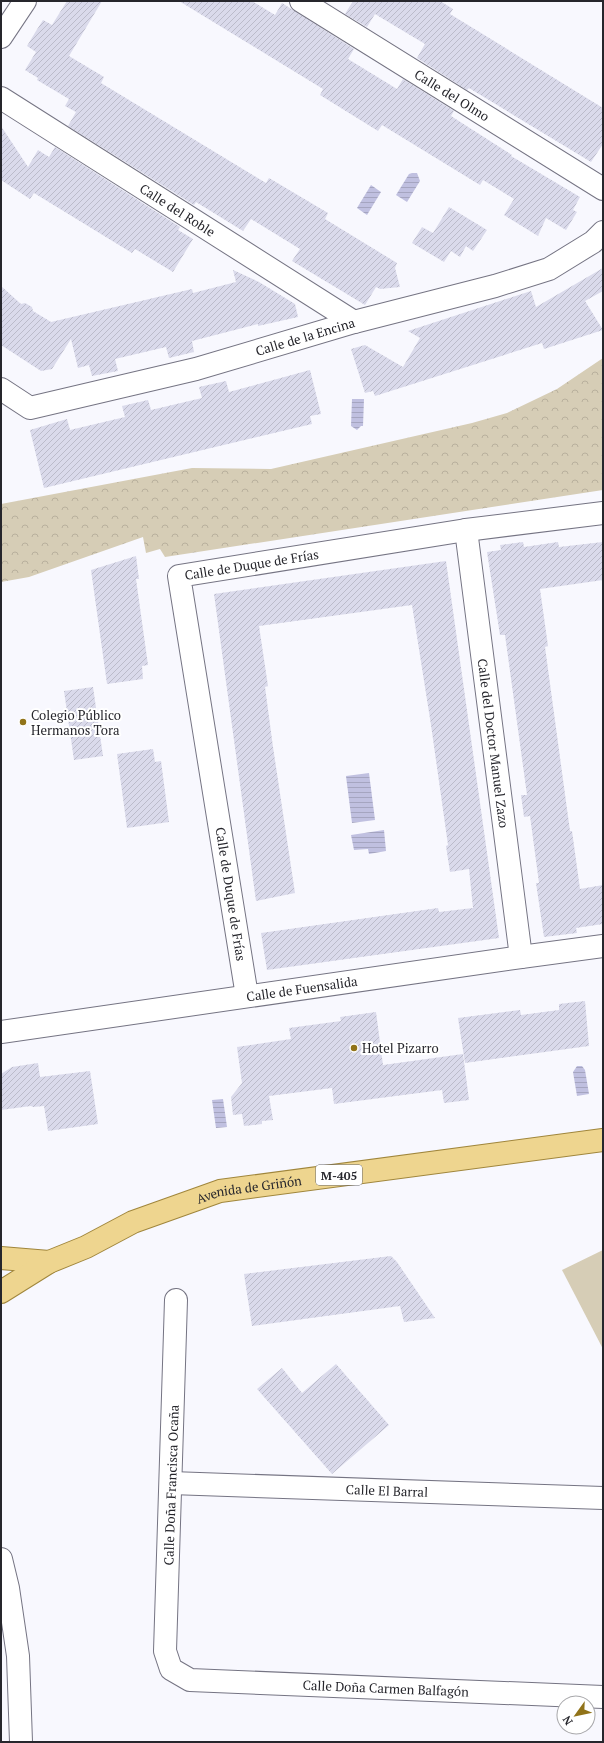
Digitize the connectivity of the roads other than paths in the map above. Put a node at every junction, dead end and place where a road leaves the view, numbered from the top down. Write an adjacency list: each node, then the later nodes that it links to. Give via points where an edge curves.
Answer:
1 (25, 1): 3 (street)
2 (301, 1): 5 (street, Calle del Olmo)
3 (1, 37)
4 (1, 98): 7 (street, Calle del Roble)
5 (603, 189)
6 (603, 232): 7 (street, Calle de la Encina, via 593,242 549,269 495,286)
7 (354, 322): 8 (street, Calle de la Encina, via 196,369 30,408)
8 (1, 388)
9 (603, 513): 10 (street, Calle de Duque de Frías)
10 (466, 530): 12 (street, Calle del Doctor Manuel Zazo); 13 (street, Calle de Duque de Frías, via 179,576)
11 (603, 946): 12 (street, Calle de Fuensalida)
12 (522, 956): 13 (street, Calle de Fuensalida)
13 (247, 996): 14 (street, Calle de Fuensalida)
14 (1, 1032)
15 (603, 1140): 17 (main road, Avenida de Griñón / M-405, via 220,1191 133,1222 86,1247)
16 (1, 1258): 17 (main road, Avenida de Griñón / M-405)
17 (49, 1262): 18 (main road, Avenida de Griñón / M-405)
18 (1, 1292)
19 (176, 1300): 20 (street, Calle Doña Francisca Ocaña)
20 (171, 1483): 21 (street, Calle El Barral); 23 (street, Calle Doña Francisca Ocaña, via 165,1651)
21 (603, 1498)
22 (1, 1560): 25 (street, via 8,1588 18,1656)
23 (171, 1669): 24 (street, Calle Doña Carmen Balfagón, via 190,1680)
24 (603, 1698)
25 (21, 1742)

